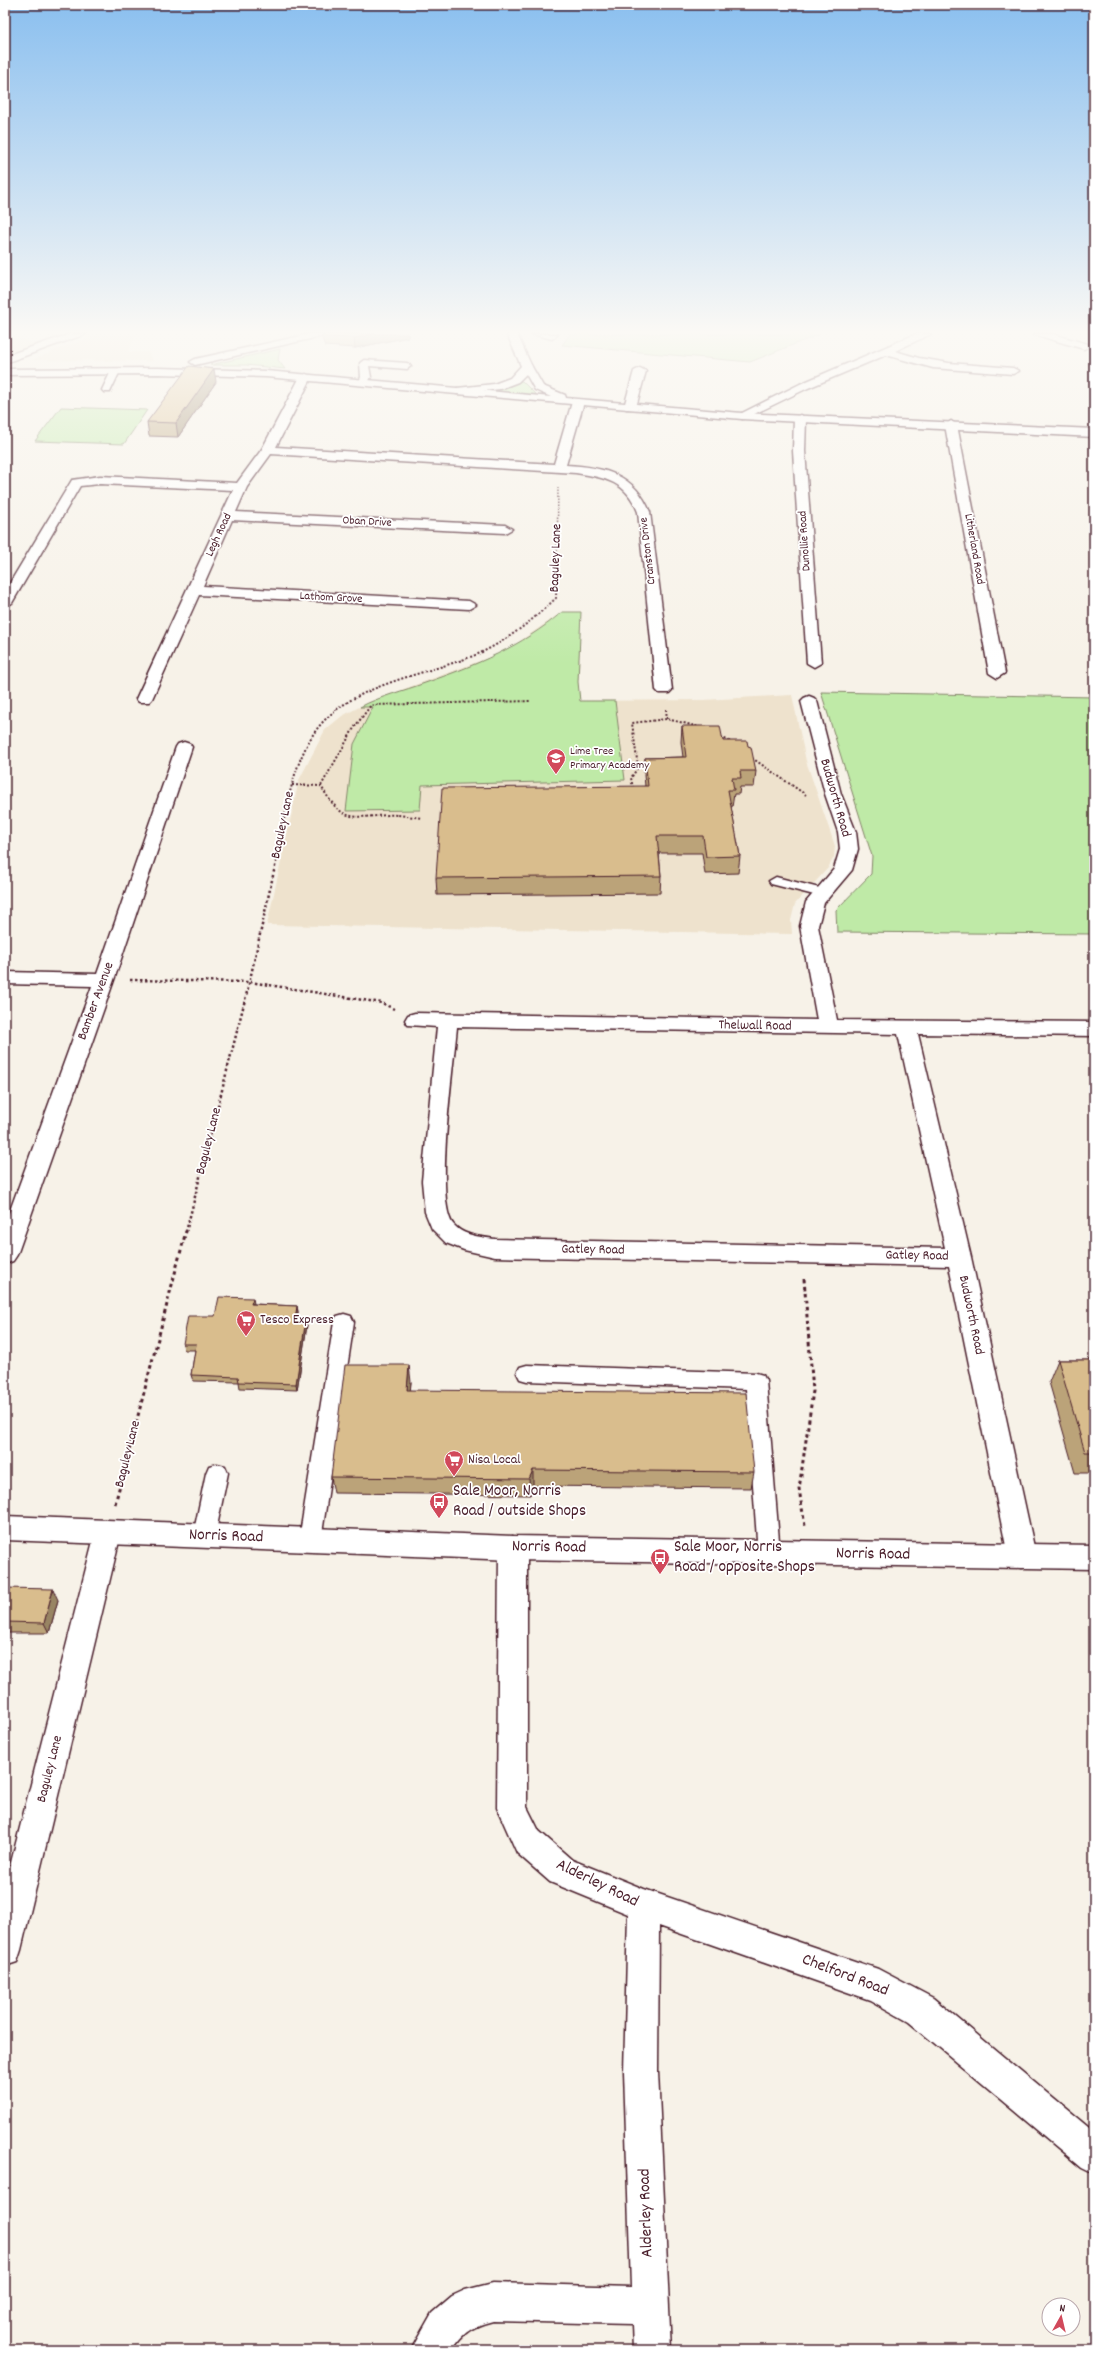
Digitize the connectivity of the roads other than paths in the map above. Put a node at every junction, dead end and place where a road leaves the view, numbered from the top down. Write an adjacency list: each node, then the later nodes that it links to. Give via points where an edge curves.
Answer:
1 (272, 444): 5 (street, Legh Road)
2 (566, 444): 6 (street)
3 (799, 444): 13 (street, Dunollie Road)
4 (954, 444): 14 (street, Litherland Road)
5 (268, 450): 6 (street, Cranston Drive); 7 (street, Legh Road)
6 (559, 467): 15 (street, Cranston Drive, via 609,475 634,490 640,498 644,512)
7 (241, 486): 8 (street, Legh Road); 11 (street, via 100,480 76,483)
8 (229, 516): 9 (street, Oban Drive); 10 (street, Legh Road)
9 (505, 529)
10 (193, 590): 12 (street, Lathom Grove); 16 (street, Legh Road)
11 (5, 603)
12 (469, 605)
13 (814, 663)
14 (997, 674)
15 (664, 690)
16 (144, 699)
17 (809, 701): 20 (street, Budworth Road, via 833,794 847,832 849,849 843,870)
18 (184, 746): 22 (street, Bamber Avenue)
19 (776, 881): 20 (lane)
20 (822, 893): 25 (street, Budworth Road, via 815,902 810,918 809,935)
21 (5, 978): 22 (street)
22 (104, 980): 28 (street, Bamber Avenue)
23 (416, 1020): 24 (street, Thelwall Road)
24 (448, 1021): 25 (street, Thelwall Road); 29 (street, Gatley Road, via 433,1181 438,1217 452,1238 495,1248)
25 (828, 1027): 26 (street, Thelwall Road)
26 (907, 1028): 27 (street, Thelwall Road); 29 (street, Budworth Road)
27 (1094, 1029)
28 (5, 1255)
29 (959, 1257): 39 (street, Budworth Road)
30 (344, 1322): 36 (lane)
31 (527, 1373): 38 (lane, via 756,1381)
32 (217, 1472): 35 (lane)
33 (5, 1528): 34 (street, Norris Road)
34 (108, 1533): 35 (street, Norris Road); 42 (street, Baguley Lane)
35 (204, 1536): 36 (street, Norris Road)
36 (310, 1540): 37 (street, Norris Road)
37 (513, 1548): 38 (street, Norris Road); 41 (street, Alderley Road, via 512,1808 528,1842 561,1871)
38 (769, 1553): 39 (street, Norris Road)
39 (1022, 1556): 40 (street, Norris Road)
40 (1094, 1557)
41 (644, 1905): 43 (street, Chelford Road, via 878,1986 921,2010); 44 (street, Alderley Road, via 640,1962 640,2026)
42 (5, 1950)
43 (1094, 2155)
44 (651, 2306): 45 (street, via 493,2302 465,2309 445,2326); 46 (street, Alderley Road)
45 (430, 2350)
46 (652, 2350)

